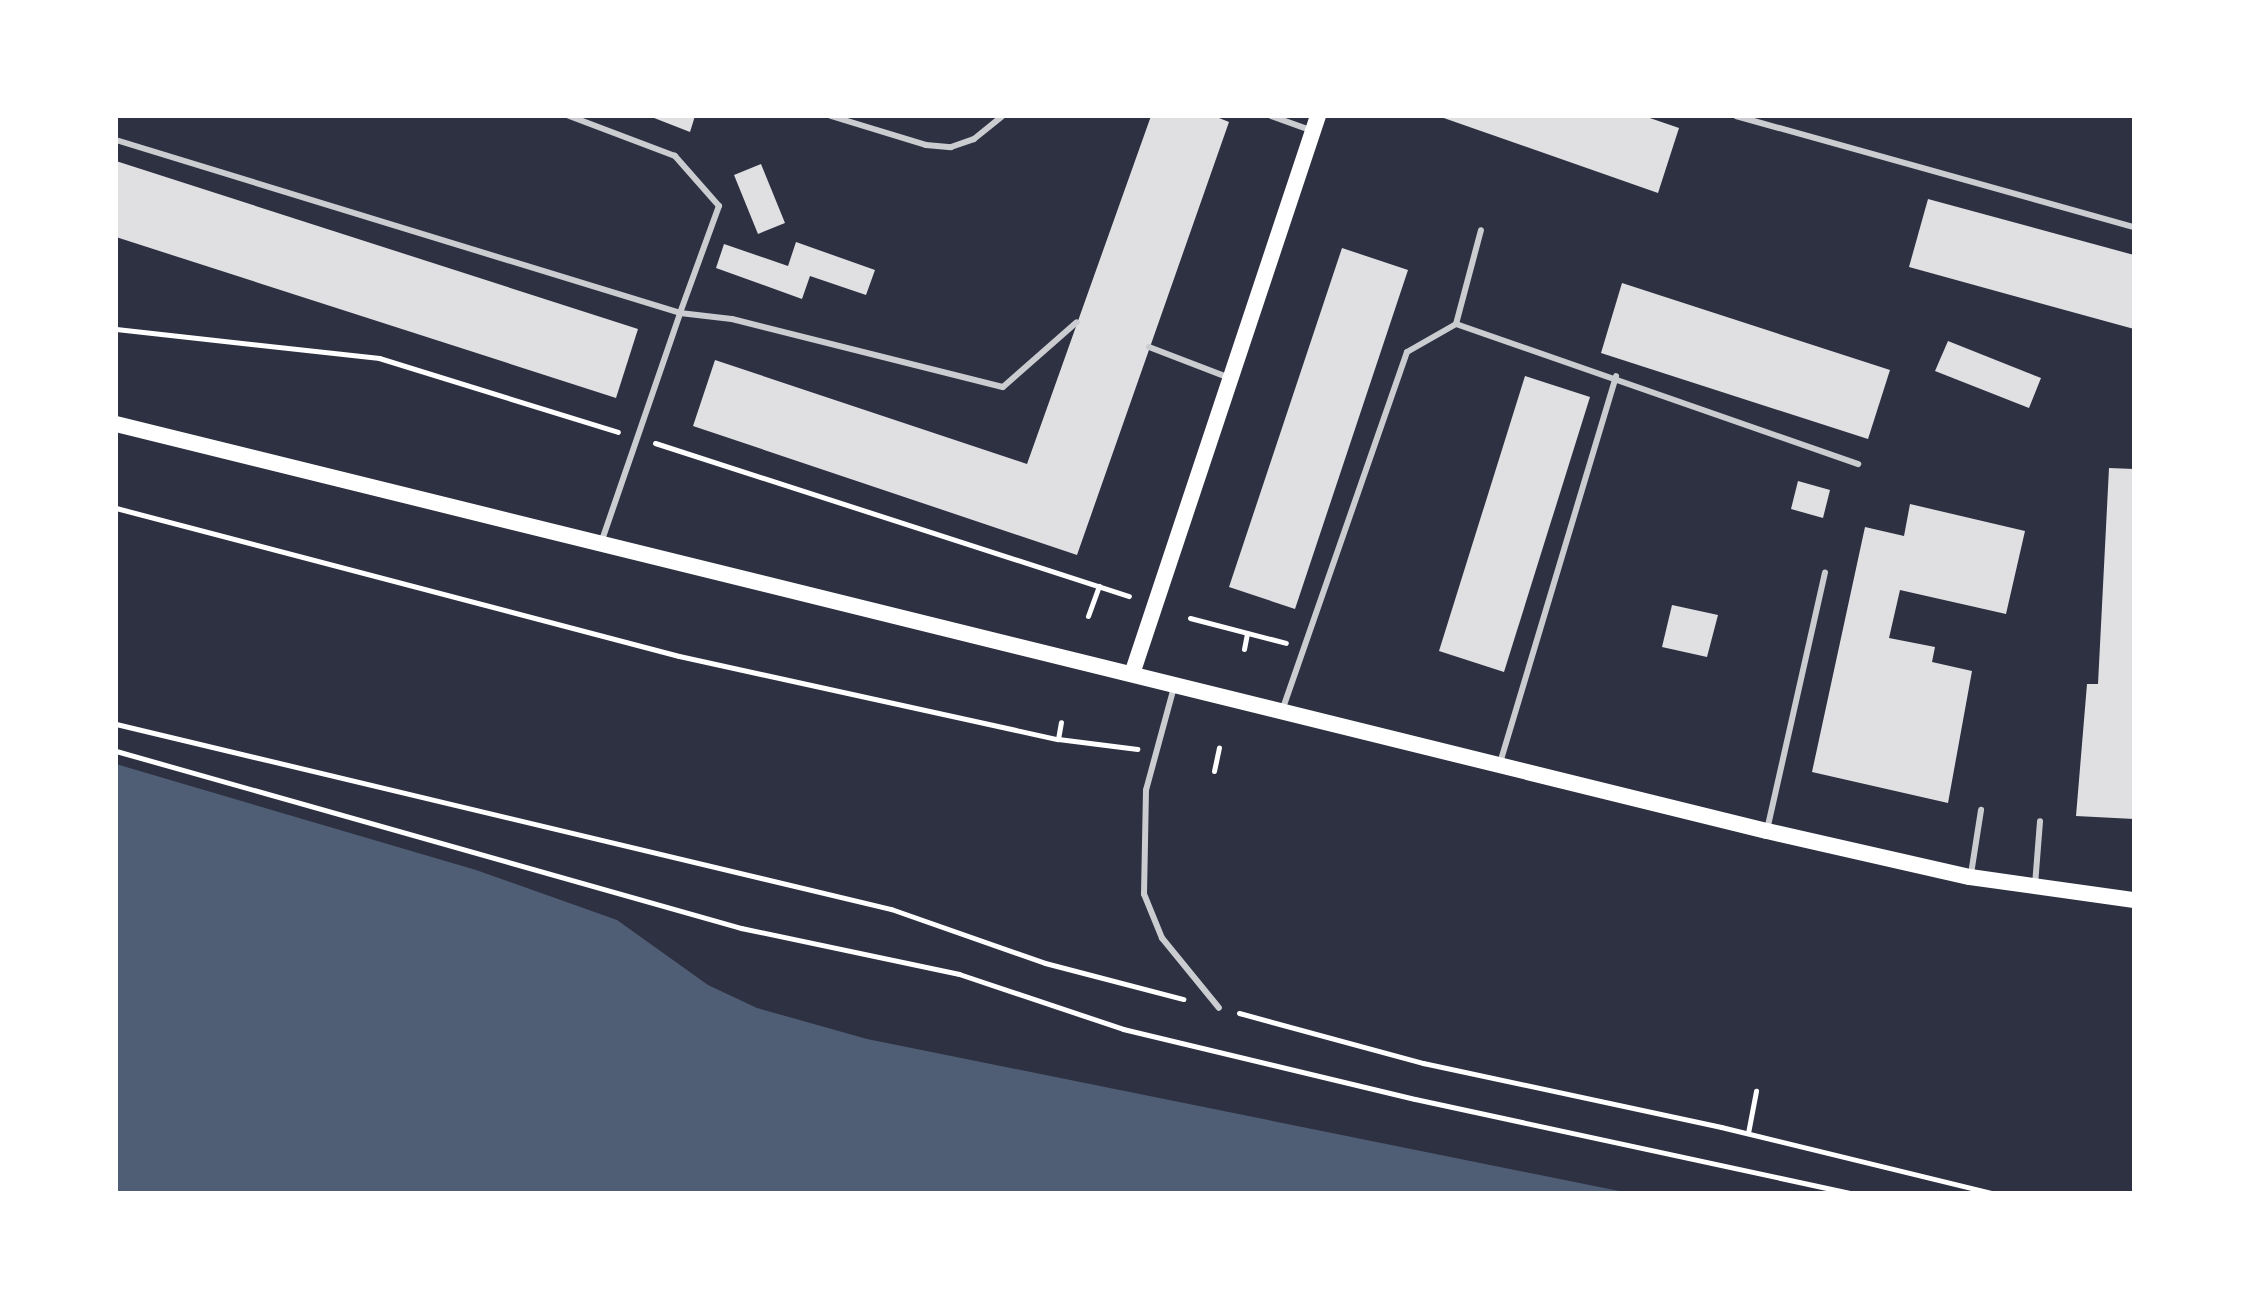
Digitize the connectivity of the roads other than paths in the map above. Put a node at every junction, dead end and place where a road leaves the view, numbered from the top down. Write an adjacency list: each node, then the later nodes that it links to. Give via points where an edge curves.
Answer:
1 (569, 116): 10 (lane, via 675,156 719,206)
2 (831, 116): 3 (lane, via 926,145 951,147 974,139)
3 (1002, 116)
4 (1271, 116): 6 (lane)
5 (1736, 116): 8 (lane)
6 (1315, 124): 15 (main road)
7 (116, 140): 10 (lane)
8 (2134, 227)
9 (1481, 230): 12 (lane)
10 (680, 313): 11 (lane, via 732,319 1003,387); 18 (lane)
11 (1077, 322)
12 (1456, 324): 14 (lane); 22 (lane, via 1407,352)
13 (1149, 347): 15 (lane)
14 (1616, 376): 17 (lane); 23 (lane)
15 (1227, 377): 20 (main road)
16 (116, 424): 18 (main road)
17 (1858, 464)
18 (600, 547): 20 (main road)
19 (1825, 572): 26 (lane)
20 (1133, 671): 21 (main road)
21 (1175, 682): 22 (main road); 30 (lane, via 1146,790 1144,894 1162,938)
22 (1283, 708): 23 (main road)
23 (1500, 764): 26 (main road)
24 (1981, 810): 27 (lane)
25 (2040, 821): 28 (lane)
26 (1767, 831): 27 (main road)
27 (1970, 877): 28 (main road)
28 (2035, 889): 29 (main road)
29 (2134, 900)
30 (1219, 1008)

